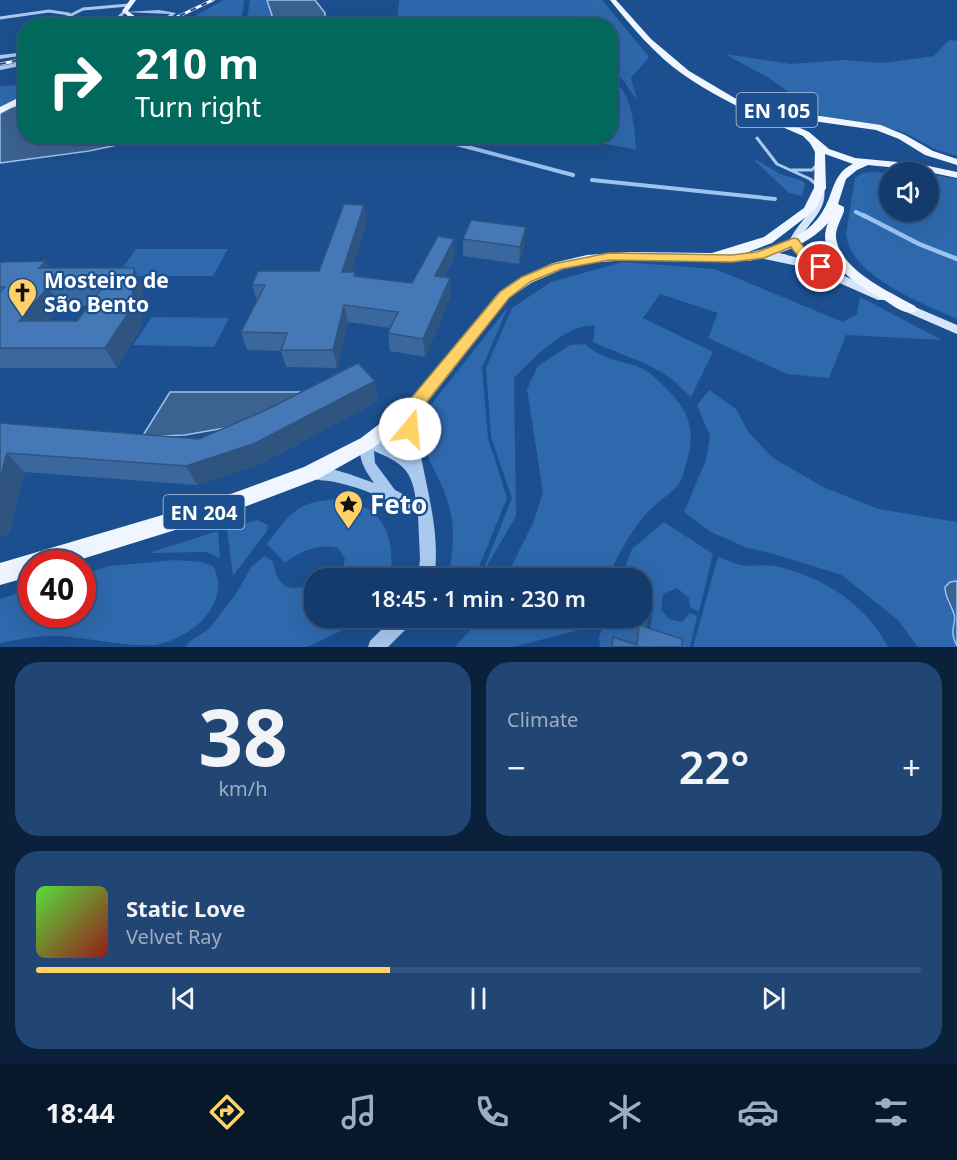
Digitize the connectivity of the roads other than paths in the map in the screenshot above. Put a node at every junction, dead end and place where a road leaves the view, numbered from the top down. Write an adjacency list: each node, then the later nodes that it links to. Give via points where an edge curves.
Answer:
1 (138, 0): 3 (street)
2 (613, 0): 11 (main road, EN 105)
3 (130, 6): 4 (street); 5 (street); 8 (street); 9 (main road)
4 (151, 11): 9 (street); 10 (street, via 174,13)
5 (69, 14): 6 (street, via 50,11); 7 (street)
6 (0, 18)
7 (63, 18)
8 (118, 18)
9 (134, 18)
10 (168, 18)
11 (662, 53): 18 (main road, EN 105, via 707,81 765,106 806,117); 20 (main road, EN 105, via 704,85)
12 (18, 54): 13 (street)
13 (0, 57)
14 (18, 65): 15 (street)
15 (0, 68)
16 (18, 101): 17 (main road)
17 (0, 111)
18 (851, 122): 20 (main road, EN 105, via 815,127 810,132); 21 (main road, EN 105, via 891,132)
19 (757, 138): 27 (lane, via 777,164)
20 (813, 141): 22 (main road, via 820,152); 25 (main road, EN 105, via 838,156)
21 (910, 142): 23 (main road, EN 105, via 916,155); 24 (main road, EN 105)
22 (820, 162): 27 (lane, via 812,170); 30 (main road)
23 (902, 162)
24 (957, 162)
25 (865, 163): 26 (main road, EN 105); 31 (main road, EN 204, via 844,171)
26 (879, 164)
27 (790, 170): 30 (lane)
28 (939, 171): 29 (main road, EN 105)
29 (957, 175)
30 (820, 188): 32 (main road, via 822,195 815,213 798,229); 34 (main road, EN 204, via 809,210 768,240)
31 (838, 191): 32 (main road, EN 204, via 825,218); 36 (main road, via 838,213 830,231 835,254 863,281)
32 (794, 242): 33 (main road, EN 204); 35 (main road, via 808,259)
33 (759, 255): 34 (main road, EN 204); 35 (main road, via 797,261)
34 (712, 257): 38 (main road, EN 204, via 587,259 526,280 504,295)
35 (834, 276): 36 (main road)
36 (910, 309): 37 (main road)
37 (957, 330)
38 (413, 408): 39 (main road, EN 204); 41 (street, via 410,429)
39 (367, 443): 40 (main road, EN 204); 41 (street, via 392,451); 42 (street, via 368,464)
40 (311, 473): 42 (street, via 340,477); 44 (main road, EN 204, via 220,507)
41 (418, 474): 43 (street)
42 (390, 494): 43 (street)
43 (424, 512): 46 (street, via 429,542)
44 (78, 550)
45 (18, 568): 47 (main road, EN 204)
46 (427, 568)
47 (0, 574)
48 (395, 628): 49 (street)
49 (376, 647)

